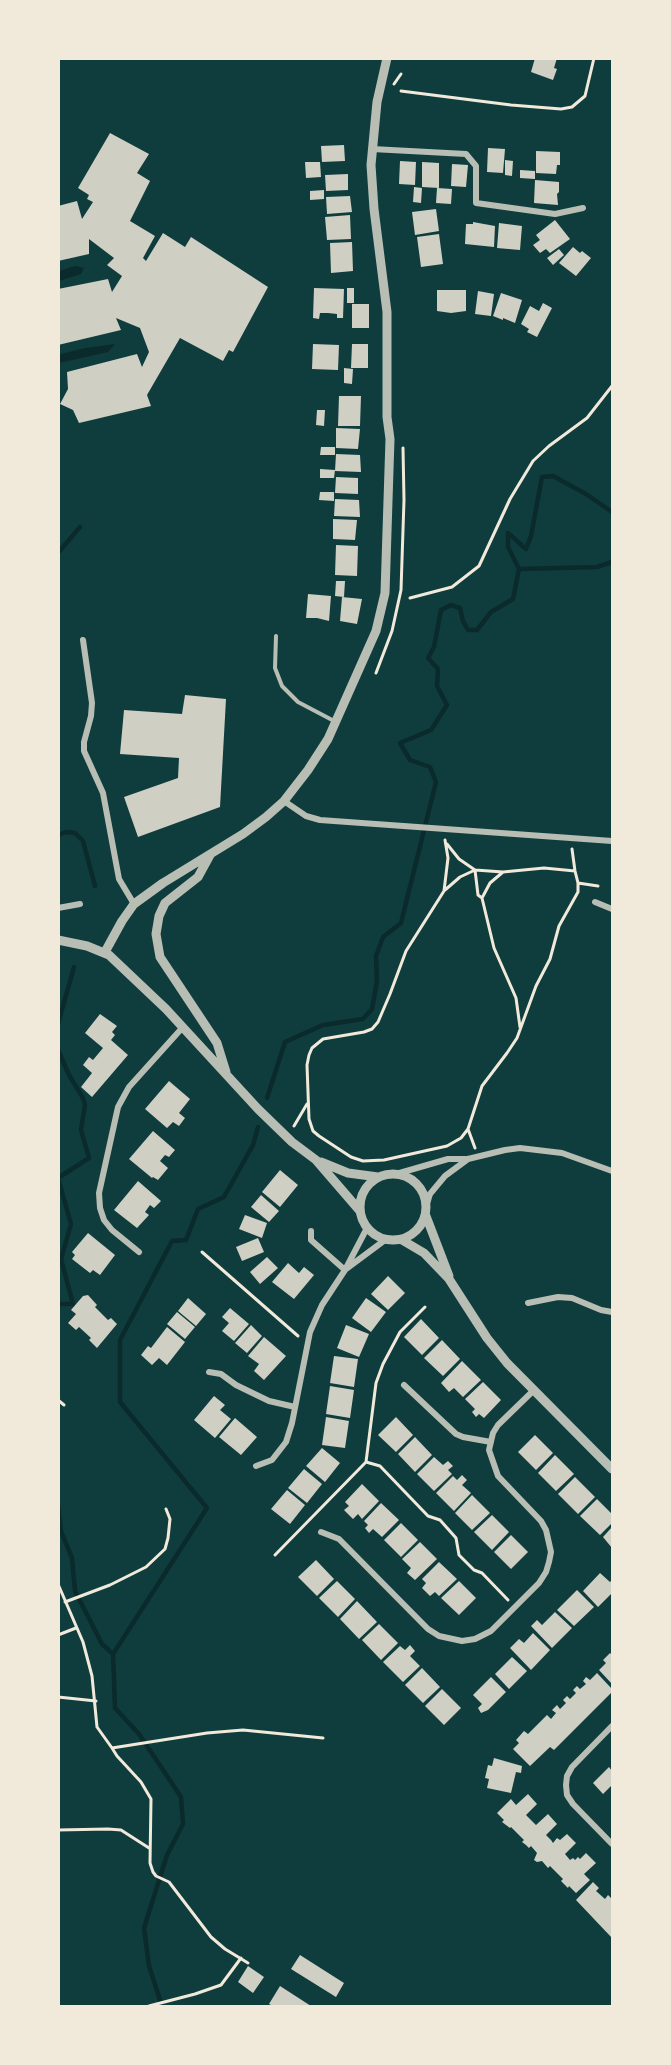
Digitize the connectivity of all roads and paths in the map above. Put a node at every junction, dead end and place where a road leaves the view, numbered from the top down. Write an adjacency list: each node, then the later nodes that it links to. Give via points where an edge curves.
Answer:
1 (387, 58): 4 (street)
2 (594, 58): 3 (path, via 585,96 572,107 561,109)
3 (400, 91)
4 (372, 149): 5 (street, via 466,154 476,166 476,203 555,214); 10 (street, via 372,184 388,334 390,439 385,593 376,631)
5 (583, 208)
6 (612, 387): 7 (path, via 587,418 533,461 510,499 479,566 452,587)
7 (410, 598)
8 (276, 636): 10 (lane, via 275,668 282,686 298,702)
9 (83, 640): 26 (street, via 92,703 84,750 103,793 119,879)
10 (336, 722): 11 (street, via 315,761)
11 (284, 801): 12 (street, via 320,820); 16 (street, via 243,834)
12 (445, 830): 13 (street); 14 (path)
13 (571, 838): 15 (street); 19 (path)
14 (445, 840): 17 (path, via 451,851); 22 (path, via 448,858)
15 (612, 841)
16 (211, 853): 26 (street); 33 (street, via 198,877 165,903 156,934 160,957 217,1043)
17 (475, 870): 18 (path); 22 (path); 23 (path, via 478,895)
18 (503, 872): 19 (path, via 544,868); 23 (path, via 490,883)
19 (575, 872): 20 (path)
20 (578, 883): 21 (path); 32 (path, via 578,892 559,926 550,959)
21 (598, 886)
22 (444, 891): 34 (path, via 406,951 378,1022 364,1032 323,1039 312,1048 307,1065)
23 (482, 898): 32 (path, via 494,948 516,998)
24 (595, 902): 28 (street)
25 (80, 904): 27 (street)
26 (134, 904): 30 (street)
27 (58, 908)
28 (612, 909)
29 (58, 940): 30 (street)
30 (105, 952): 31 (street)
31 (183, 1027): 33 (street); 50 (street, via 129,1087 118,1107 99,1193 104,1220)
32 (520, 1029): 36 (path, via 482,1086)
33 (228, 1077): 39 (street, via 292,1142)
34 (308, 1102): 35 (path); 36 (path, via 314,1131 339,1151 363,1161 447,1146)
35 (294, 1126)
36 (468, 1129): 37 (path)
37 (478, 1156): 38 (street); 40 (street, via 505,1150 542,1149)
38 (468, 1159): 41 (street, via 448,1159); 43 (street, via 445,1176)
39 (316, 1160): 42 (street, via 348,1173); 44 (street)
40 (612, 1170)
41 (396, 1174): 42 (street); 43 (street, via 417,1184)
42 (378, 1178): 44 (street, via 364,1191)
43 (427, 1204): 45 (street)
44 (360, 1211): 46 (street)
45 (426, 1216): 49 (street, via 421,1227); 53 (street)
46 (367, 1228): 48 (street); 52 (street)
47 (311, 1231): 52 (street, via 311,1240)
48 (385, 1240): 49 (street); 52 (street)
49 (402, 1240): 53 (street, via 424,1253)
50 (139, 1252)
51 (202, 1252): 57 (path)
52 (345, 1270): 57 (street, via 322,1305)
53 (449, 1279): 60 (street, via 507,1363)
54 (528, 1303): 56 (street, via 572,1298)
55 (425, 1307): 65 (path, via 400,1332 383,1364 376,1383)
56 (612, 1312)
57 (306, 1343): 63 (street)
58 (209, 1372): 63 (street, via 221,1374 269,1401)
59 (404, 1385): 64 (street, via 456,1434)
60 (534, 1390): 64 (street, via 498,1425); 67 (street)
61 (58, 1400): 62 (path)
62 (64, 1405)
63 (295, 1407): 66 (street, via 286,1442 272,1460)
64 (491, 1442): 73 (street, via 491,1459 498,1476 541,1521 551,1552 539,1583)
65 (366, 1462): 70 (path); 73 (path, via 380,1466 428,1516 440,1520 456,1538 459,1555)
66 (256, 1466)
67 (612, 1469)
68 (166, 1509): 72 (path, via 170,1519 165,1549 146,1567)
69 (321, 1532): 73 (street, via 339,1539 428,1629 440,1636 462,1641 483,1636)
70 (275, 1555)
71 (58, 1584): 72 (path)
72 (67, 1601): 74 (path)
73 (515, 1608)
74 (77, 1628): 75 (path); 77 (path)
75 (58, 1635)
76 (58, 1697): 77 (path)
77 (96, 1701): 80 (path, via 97,1727)
78 (612, 1726): 82 (street, via 572,1767 566,1785 573,1804)
79 (323, 1738): 80 (path, via 243,1730)
80 (112, 1748): 83 (path, via 151,1799)
81 (58, 1830): 83 (path, via 121,1830)
82 (612, 1844)
83 (149, 1848): 84 (path, via 156,1876 169,1882 211,1936)
84 (240, 1958): 85 (path); 86 (path, via 221,1984)
85 (249, 1963)
86 (150, 2006)

